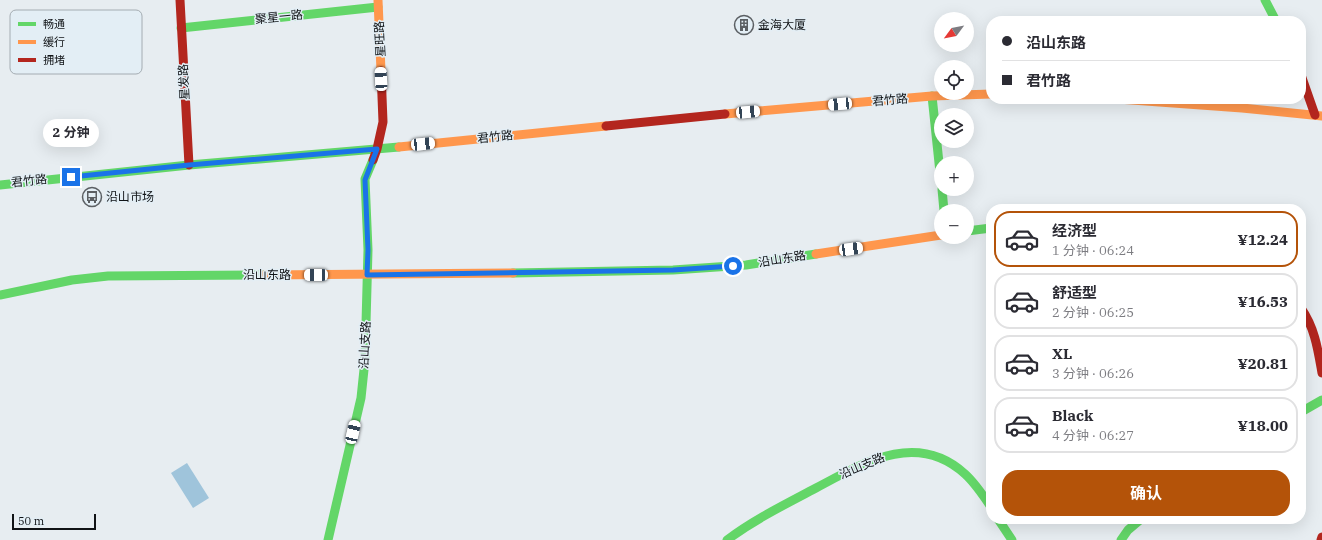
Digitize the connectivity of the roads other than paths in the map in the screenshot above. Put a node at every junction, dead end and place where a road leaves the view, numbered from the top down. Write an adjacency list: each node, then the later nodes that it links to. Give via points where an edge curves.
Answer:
1 (180, 0): 6 (street, 星发路)
2 (1266, 1): 4 (street); 5 (street)
3 (378, 3): 6 (street, 聚星一路); 14 (street, 星旺路, via 384,122)
4 (1269, 16)
5 (1274, 16)
6 (181, 28): 16 (street, 星发路)
7 (1306, 86): 13 (street)
8 (986, 94): 9 (street, 君竹路)
9 (932, 96): 14 (street, 君竹路, via 586,127); 15 (street)
10 (1187, 104): 12 (street)
11 (1247, 104): 12 (street)
12 (1242, 108): 13 (street)
13 (1319, 115)
14 (377, 149): 16 (street, 君竹路); 21 (street, 沿山支路, via 365,180)
15 (938, 156)
16 (189, 165): 17 (street, 君竹路)
17 (0, 185)
18 (986, 229): 19 (street)
19 (974, 230)
20 (934, 236): 21 (street, 沿山东路, via 746,265 708,268)
21 (367, 275): 22 (street, 沿山东路, via 108,276 72,280); 30 (street, 沿山支路, via 365,360 360,398)
22 (0, 295)
23 (1306, 316): 24 (street, via 1315,335)
24 (1322, 373)
25 (1322, 400): 26 (street)
26 (1306, 409)
27 (986, 501): 31 (street, 沿山支路, via 968,476 946,459 924,452 899,452 856,466 769,512)
28 (1001, 524): 32 (street)
29 (1135, 524): 33 (street)
30 (328, 540)
31 (727, 540)
32 (1012, 540)
33 (1121, 540)

